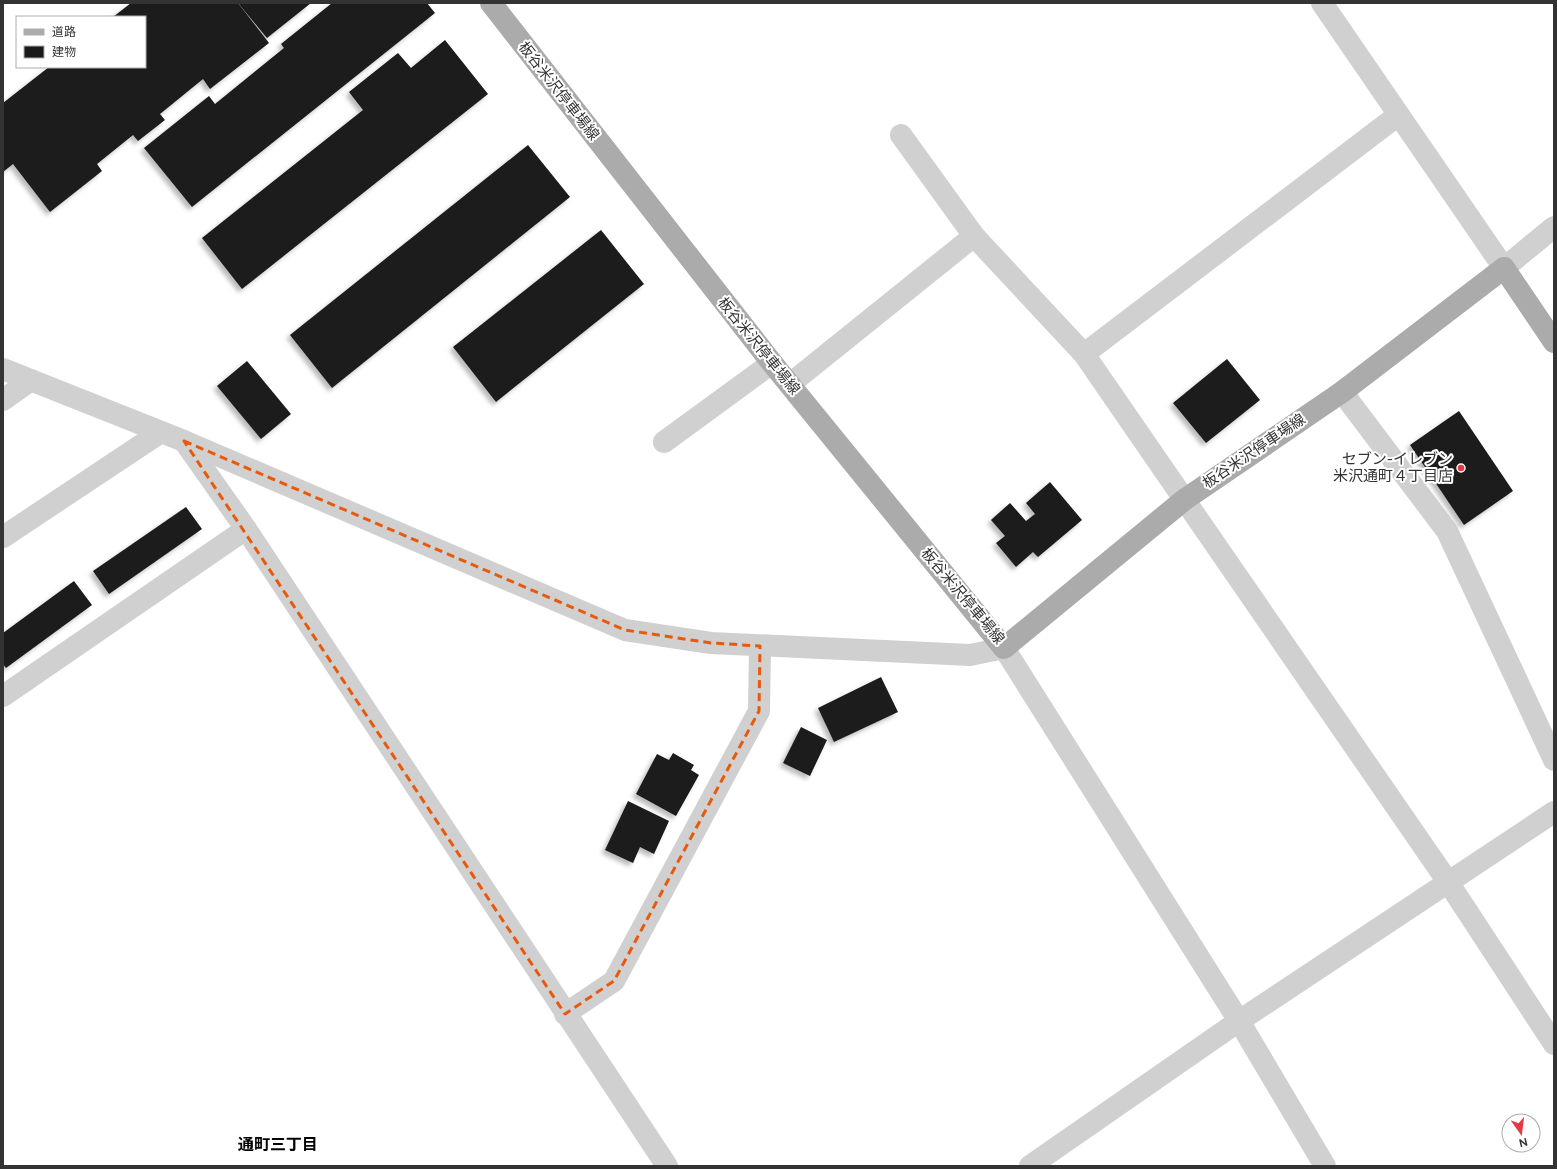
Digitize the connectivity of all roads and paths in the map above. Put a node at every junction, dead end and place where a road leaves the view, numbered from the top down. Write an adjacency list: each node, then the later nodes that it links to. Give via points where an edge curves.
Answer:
1 (491, 3): 10 (main road, 板谷米沢停車場線)
2 (1322, 3): 3 (street)
3 (1398, 116): 7 (street); 9 (street)
4 (900, 135): 6 (street)
5 (1554, 227): 7 (street)
6 (974, 236): 9 (street); 13 (street)
7 (1504, 268): 8 (main road); 14 (main road, 板谷米沢停車場線)
8 (1554, 342)
9 (1084, 354): 19 (street)
10 (772, 363): 13 (main road, 板谷米沢停車場線); 18 (street)
11 (3, 369): 12 (street)
12 (31, 380): 15 (street); 16 (street)
13 (790, 384): 23 (main road, 板谷米沢停車場線)
14 (1342, 392): 19 (main road, 板谷米沢停車場線); 25 (street, via 1447,531)
15 (3, 400)
16 (161, 432): 17 (street); 21 (street)
17 (184, 441): 20 (street); 22 (street, via 625,630 711,643)
18 (664, 442)
19 (1184, 500): 23 (main road, 板谷米沢停車場線); 27 (street)
20 (246, 529): 24 (street); 28 (street)
21 (3, 537)
22 (760, 646): 23 (street, via 970,655); 28 (street, via 758,711 614,981)
23 (1004, 648): 29 (street)
24 (3, 696)
25 (1554, 760)
26 (1554, 812): 27 (street)
27 (1448, 882): 29 (street); 30 (street)
28 (565, 1014): 31 (street)
29 (1239, 1021): 32 (street); 33 (street)
30 (1554, 1044)
31 (667, 1166)
32 (1030, 1166)
33 (1325, 1166)

